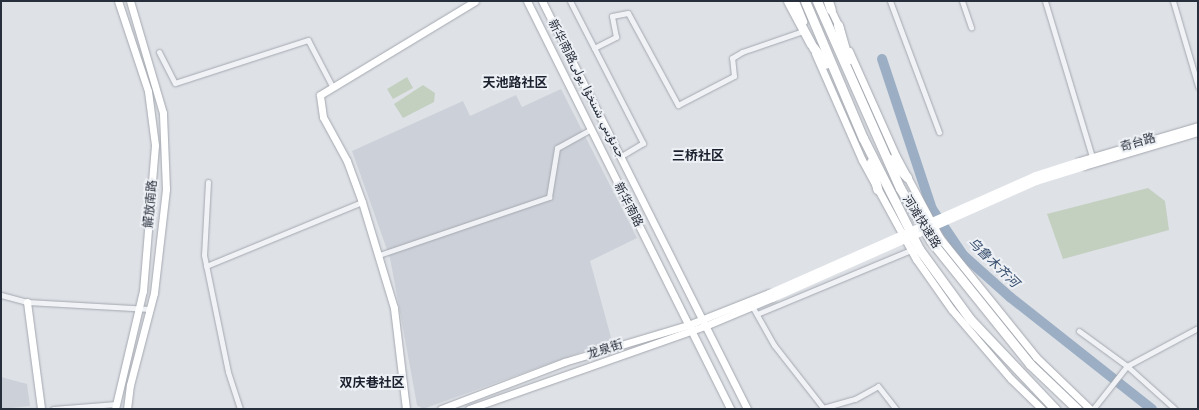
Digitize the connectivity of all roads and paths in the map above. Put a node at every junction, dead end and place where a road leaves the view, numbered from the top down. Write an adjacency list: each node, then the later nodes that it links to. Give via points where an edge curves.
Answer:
1 (118, 1): 46 (street, 解放南路, via 148,91 154,126 146,257)
2 (130, 1): 47 (street, via 165,131 166,189)
3 (475, 1): 23 (street)
4 (527, 1): 27 (street, 新华南路)
5 (542, 1): 33 (street, 新华南路جەنۇبىي شىنخۇا يولى)
6 (570, 1): 20 (street)
7 (787, 1): 15 (highway)
8 (805, 1): 22 (highway, 河滩快速路)
9 (817, 1): 25 (highway, 河滩快速路)
10 (890, 1): 28 (street)
11 (962, 1): 17 (street)
12 (1045, 1): 32 (street)
13 (1173, 1): 24 (street)
14 (829, 4): 16 (street)
15 (794, 5): 18 (highway); 19 (street)
16 (838, 25): 25 (highway); 35 (street)
17 (972, 27)
18 (803, 31): 19 (highway); 20 (street, via 742,52 732,58 734,76 678,105 628,13 612,16 616,37)
19 (812, 45): 22 (highway); 37 (street)
20 (594, 48): 33 (street, via 643,143)
21 (159, 52): 23 (street, via 175,83 308,40)
22 (834, 75): 30 (highway, 河滩快速路)
23 (332, 86): 38 (street, via 320,95 323,117 347,160)
24 (1198, 86)
25 (855, 87): 31 (highway, 河滩快速路)
26 (1198, 126): 32 (street, 奇台路)
27 (590, 130): 40 (street, via 557,148 549,197); 50 (street, 新华南路)
28 (939, 132)
29 (1198, 132): 34 (street, 奇台路)
30 (868, 147): 37 (highway); 67 (highway, 河滩快速路, via 919,249 942,282 970,319)
31 (882, 151): 35 (highway); 68 (highway, 河滩快速路, via 931,241 962,284 1030,364)
32 (1092, 156): 34 (street, 奇台路)
33 (620, 157): 49 (street, 新华南路جەنۇبىي شىنخۇا يولى)
34 (1082, 163): 43 (street, bridge, via 1035,175)
35 (907, 176): 69 (street, via 940,238 985,298 1036,357)
36 (208, 182): 41 (street)
37 (877, 189): 39 (street)
38 (362, 202): 40 (street); 41 (street)
39 (911, 250): 48 (street); 66 (street, via 952,310 1011,379)
40 (379, 255): 60 (street, via 394,308)
41 (206, 266): 59 (street, via 228,372)
42 (1, 295): 44 (street)
43 (770, 296): 45 (street, 龙泉街); 49 (street, 龙泉街)
44 (27, 302): 46 (street); 56 (street)
45 (752, 306): 48 (street); 49 (street, 龙泉街)
46 (138, 308): 47 (street); 54 (street, 解放南路)
47 (150, 308): 58 (street, via 130,385)
48 (757, 314): 55 (street, via 774,345)
49 (704, 323): 50 (street, 龙泉街); 64 (street)
50 (690, 328): 61 (street, 龙泉街, via 564,362); 62 (street, 龙泉街); 63 (street, 新华南路)
51 (1198, 328): 53 (street)
52 (1079, 331): 53 (street)
53 (1127, 366): 69 (street); 70 (street)
54 (116, 406): 57 (street)
55 (823, 408): 65 (street, via 855,399 878,386)
56 (41, 409)
57 (53, 409)
58 (127, 409)
59 (240, 409)
60 (406, 409)
61 (441, 409)
62 (469, 409)
63 (730, 409)
64 (747, 409)
65 (896, 409)
66 (1042, 409)
67 (1055, 409)
68 (1078, 409)
69 (1091, 409)
70 (1175, 409)

